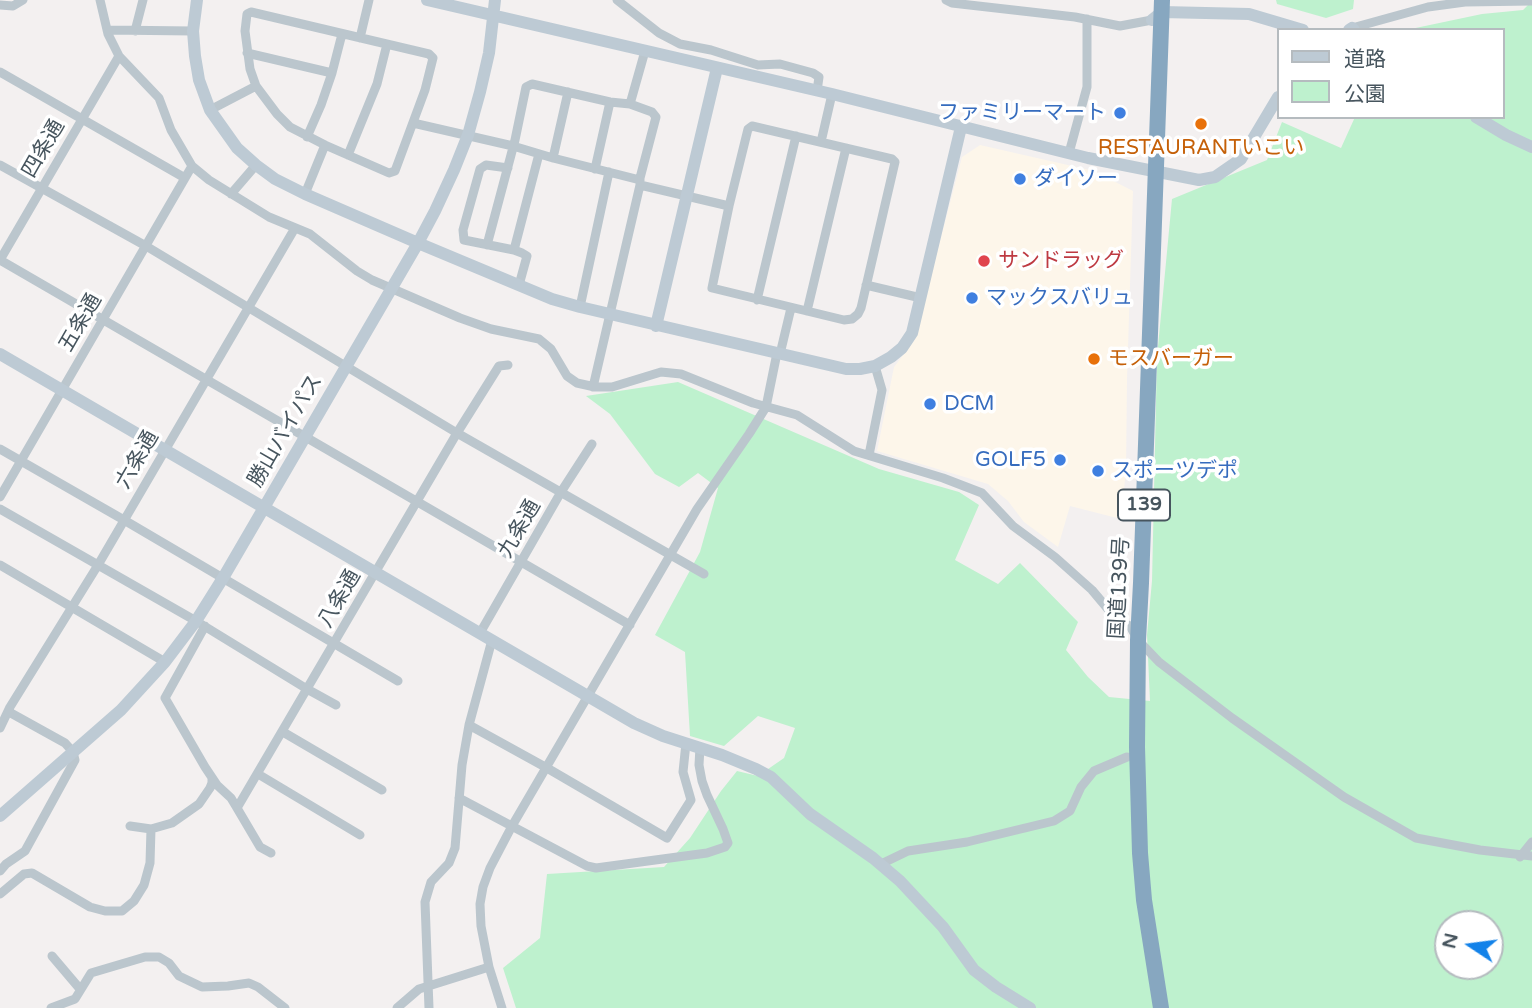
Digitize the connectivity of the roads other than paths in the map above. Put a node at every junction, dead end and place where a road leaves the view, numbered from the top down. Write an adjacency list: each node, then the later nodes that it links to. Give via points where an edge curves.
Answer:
1 (23, 0): 11 (street, via 13,6)
2 (100, 0): 17 (street)
3 (143, 0): 18 (street)
4 (197, 0): 19 (street)
5 (369, 0): 21 (street)
6 (428, 0): 13 (street)
7 (495, 0): 13 (street, 勝山バイパス)
8 (617, 0): 30 (street, via 680,44 758,65 780,64 813,73 820,77)
9 (946, 0): 14 (street)
10 (1532, 1): 16 (street, via 1428,6)
11 (0, 5)
12 (1157, 8): 14 (street, via 1120,26); 15 (street, via 1250,14); 58 (highway, 国道139号 / 139)
13 (494, 15): 23 (street); 41 (street, 勝山バイパス)
14 (1087, 19): 49 (street, via 1087,87)
15 (1296, 28)
16 (1354, 28)
17 (107, 30): 18 (street); 25 (street)
18 (135, 31): 19 (street)
19 (193, 31): 36 (street, via 199,80)
20 (342, 34): 21 (street); 24 (street, via 251,12 245,31); 28 (street)
21 (360, 38): 22 (street)
22 (387, 44): 39 (street, via 433,58); 51 (street)
23 (645, 51): 26 (street); 35 (street)
24 (247, 53): 28 (street); 29 (street)
25 (119, 57): 37 (street, 四条通); 55 (street, via 159,98)
26 (717, 68): 30 (street); 65 (street)
27 (0, 72): 37 (street)
28 (332, 73): 43 (street)
29 (256, 86): 36 (street); 43 (street, via 277,114)
30 (817, 91): 32 (street)
31 (568, 92): 34 (street); 46 (street, via 532,84 526,87); 52 (street)
32 (832, 94): 40 (street); 44 (street)
33 (1276, 100): 58 (street, via 1241,159 1215,177 1199,180)
34 (610, 102): 35 (street); 57 (street)
35 (630, 104): 61 (street, via 652,111 656,117)
36 (210, 110): 54 (street, via 237,148)
37 (83, 119): 60 (street); 62 (street, 四条通)
38 (1479, 119): 47 (street)
39 (414, 123): 41 (street); 51 (street, via 395,171 389,173)
40 (961, 127): 49 (street); 76 (street)
41 (468, 135): 46 (street); 68 (street, 勝山バイパス)
42 (796, 136): 44 (street); 66 (street, via 752,126 748,129); 77 (street)
43 (307, 137): 45 (street)
44 (821, 142): 48 (street)
45 (325, 145): 51 (street); 64 (street)
46 (513, 146): 50 (street); 56 (street)
47 (1532, 147)
48 (846, 148): 74 (street, via 895,162); 81 (street)
49 (1069, 153): 58 (street)
50 (539, 154): 52 (street); 71 (street)
51 (348, 155)
52 (553, 158): 57 (street)
53 (0, 165): 62 (street)
54 (256, 165): 63 (street); 64 (street)
55 (192, 166): 60 (street, 五条通); 63 (street)
56 (508, 168): 69 (street); 69 (street, via 486,165 480,169 463,230 464,240)
57 (594, 169): 59 (street)
58 (1151, 170): 117 (highway, 国道139号 / 139, via 1142,583)
59 (609, 172): 61 (street); 78 (street)
60 (186, 178): 70 (street, 五条通)
61 (640, 183): 65 (street); 82 (street)
62 (42, 189): 70 (street); 72 (street, 四条通)
63 (231, 194): 67 (street)
64 (305, 194): 68 (street)
65 (687, 196): 66 (street); 84 (street)
66 (729, 206): 77 (street, via 712,288)
67 (295, 228): 75 (street, via 372,280); 79 (street, 六条通)
68 (418, 243): 73 (street); 75 (street, 勝山バイパス)
69 (487, 245): 71 (street)
70 (146, 246): 79 (street); 83 (street, 五条通)
71 (514, 250): 73 (street, via 527,256)
72 (0, 260): 83 (street)
73 (519, 285): 78 (street)
74 (866, 285): 76 (street); 81 (street, via 861,308 852,319)
75 (392, 288): 88 (street, 勝山バイパス); 91 (street, via 460,318 540,339 567,376)
76 (921, 298): 89 (street, via 912,333 902,348)
77 (757, 300): 80 (street)
78 (580, 307): 82 (street)
79 (249, 308): 88 (street); 90 (street, 六条通)
80 (791, 308): 81 (street); 86 (street)
81 (807, 311)
82 (610, 314): 84 (street); 91 (street)
83 (103, 320): 90 (street); 92 (street, 五条通)
84 (656, 326): 86 (street)
85 (0, 354): 92 (street)
86 (779, 354): 89 (street, via 846,369); 93 (street)
87 (508, 365): 94 (street, 八条通, via 499,366)
88 (347, 366): 94 (street); 95 (street, 勝山バイパス)
89 (875, 366): 99 (street, via 882,390)
90 (207, 379): 95 (street); 98 (street, 六条通)
91 (593, 387): 93 (street, via 612,387 662,372 681,374)
92 (62, 390): 98 (street); 100 (street, 五条通)
93 (766, 407): 99 (street, via 797,415 854,451); 107 (street)
94 (457, 432): 101 (street); 103 (street, 八条通)
95 (305, 436): 103 (street); 104 (street, 勝山バイパス)
96 (592, 444): 101 (street, 九条通)
97 (0, 449): 100 (street)
98 (164, 450): 104 (street); 106 (street, 六条通)
99 (869, 455): 117 (street, via 982,493)
100 (20, 461): 102 (street, 五条通); 106 (street)
101 (561, 492): 107 (street); 108 (street, 九条通)
102 (0, 497)
103 (416, 501): 108 (street); 111 (street, 八条通)
104 (264, 507): 111 (street); 113 (street, 勝山バイパス)
105 (0, 509): 109 (street)
106 (124, 520): 109 (street, 六条通); 113 (street)
107 (671, 554): 112 (street); 116 (street)
108 (522, 561): 116 (street); 118 (street, 九条通)
109 (98, 565): 114 (street, 六条通); 115 (street)
110 (1, 568): 114 (street)
111 (376, 572): 118 (street); 119 (street, 八条通)
112 (704, 574)
113 (223, 579): 115 (street, 勝山バイパス); 119 (street)
114 (72, 608): 120 (street); 126 (street, 六条通)
115 (200, 624): 120 (street, 勝山バイパス); 122 (street); 136 (street, via 165,698)
116 (631, 625): 123 (street)
117 (1134, 633): 133 (highway, 国道139号 / 139); 147 (street, via 1159,663 1345,797 1416,838); 163 (highway, 国道139号 / 139, via 1140,853)
118 (486, 636): 123 (street); 127 (street, 九条通)
119 (334, 643): 121 (street); 122 (street, 八条通)
120 (165, 662): 132 (street, 勝山バイパス, via 121,710)
121 (398, 681)
122 (307, 689): 125 (street); 129 (street, 八条通)
123 (589, 697): 130 (street, via 634,723); 134 (street)
124 (0, 702): 126 (street)
125 (336, 705)
126 (9, 710): 128 (street, 六条通); 132 (street)
127 (469, 725): 134 (street); 138 (street, 九条通)
128 (0, 728)
129 (283, 732): 135 (street, 八条通); 137 (street)
130 (686, 743): 131 (street); 134 (street, via 683,772 691,800 667,838)
131 (699, 747): 142 (street, via 702,782 723,829 725,848 596,868); 149 (street, via 771,778 810,814)
132 (73, 752): 140 (street, 勝山バイパス); 150 (street, via 75,760 25,851)
133 (1127, 757): 149 (street, via 1094,771 1070,811 1054,821 908,851); 162 (highway, 国道139号 / 139, via 1130,854)
134 (547, 768): 142 (street)
135 (258, 774): 139 (street, 八条通); 144 (street)
136 (212, 778): 139 (street); 143 (street, via 199,804 172,824)
137 (382, 790)
138 (459, 798): 142 (street); 154 (street, 九条通, via 455,848 449,863 431,882 425,902)
139 (237, 808): 146 (street, via 260,847)
140 (0, 816)
141 (130, 826): 143 (street)
142 (512, 826): 153 (street, via 490,868 480,904)
143 (151, 830): 151 (street, via 144,886 122,911 90,907 32,873 24,874)
144 (360, 835)
145 (1532, 842): 147 (street)
146 (271, 853)
147 (1520, 856): 148 (street)
148 (1532, 856)
149 (881, 864): 161 (street, via 943,927 974,970)
150 (0, 871)
151 (0, 894)
152 (52, 956): 155 (street)
153 (489, 967): 154 (street); 160 (street)
154 (428, 986): 158 (street); 159 (street, 九条通)
155 (80, 989): 156 (street, via 75,999); 157 (street, via 91,973 159,957 179,976 202,987 249,983)
156 (51, 1008)
157 (285, 1008)
158 (397, 1008)
159 (429, 1008)
160 (502, 1008)
161 (1030, 1008)
162 (1150, 1008)
163 (1161, 1008)

